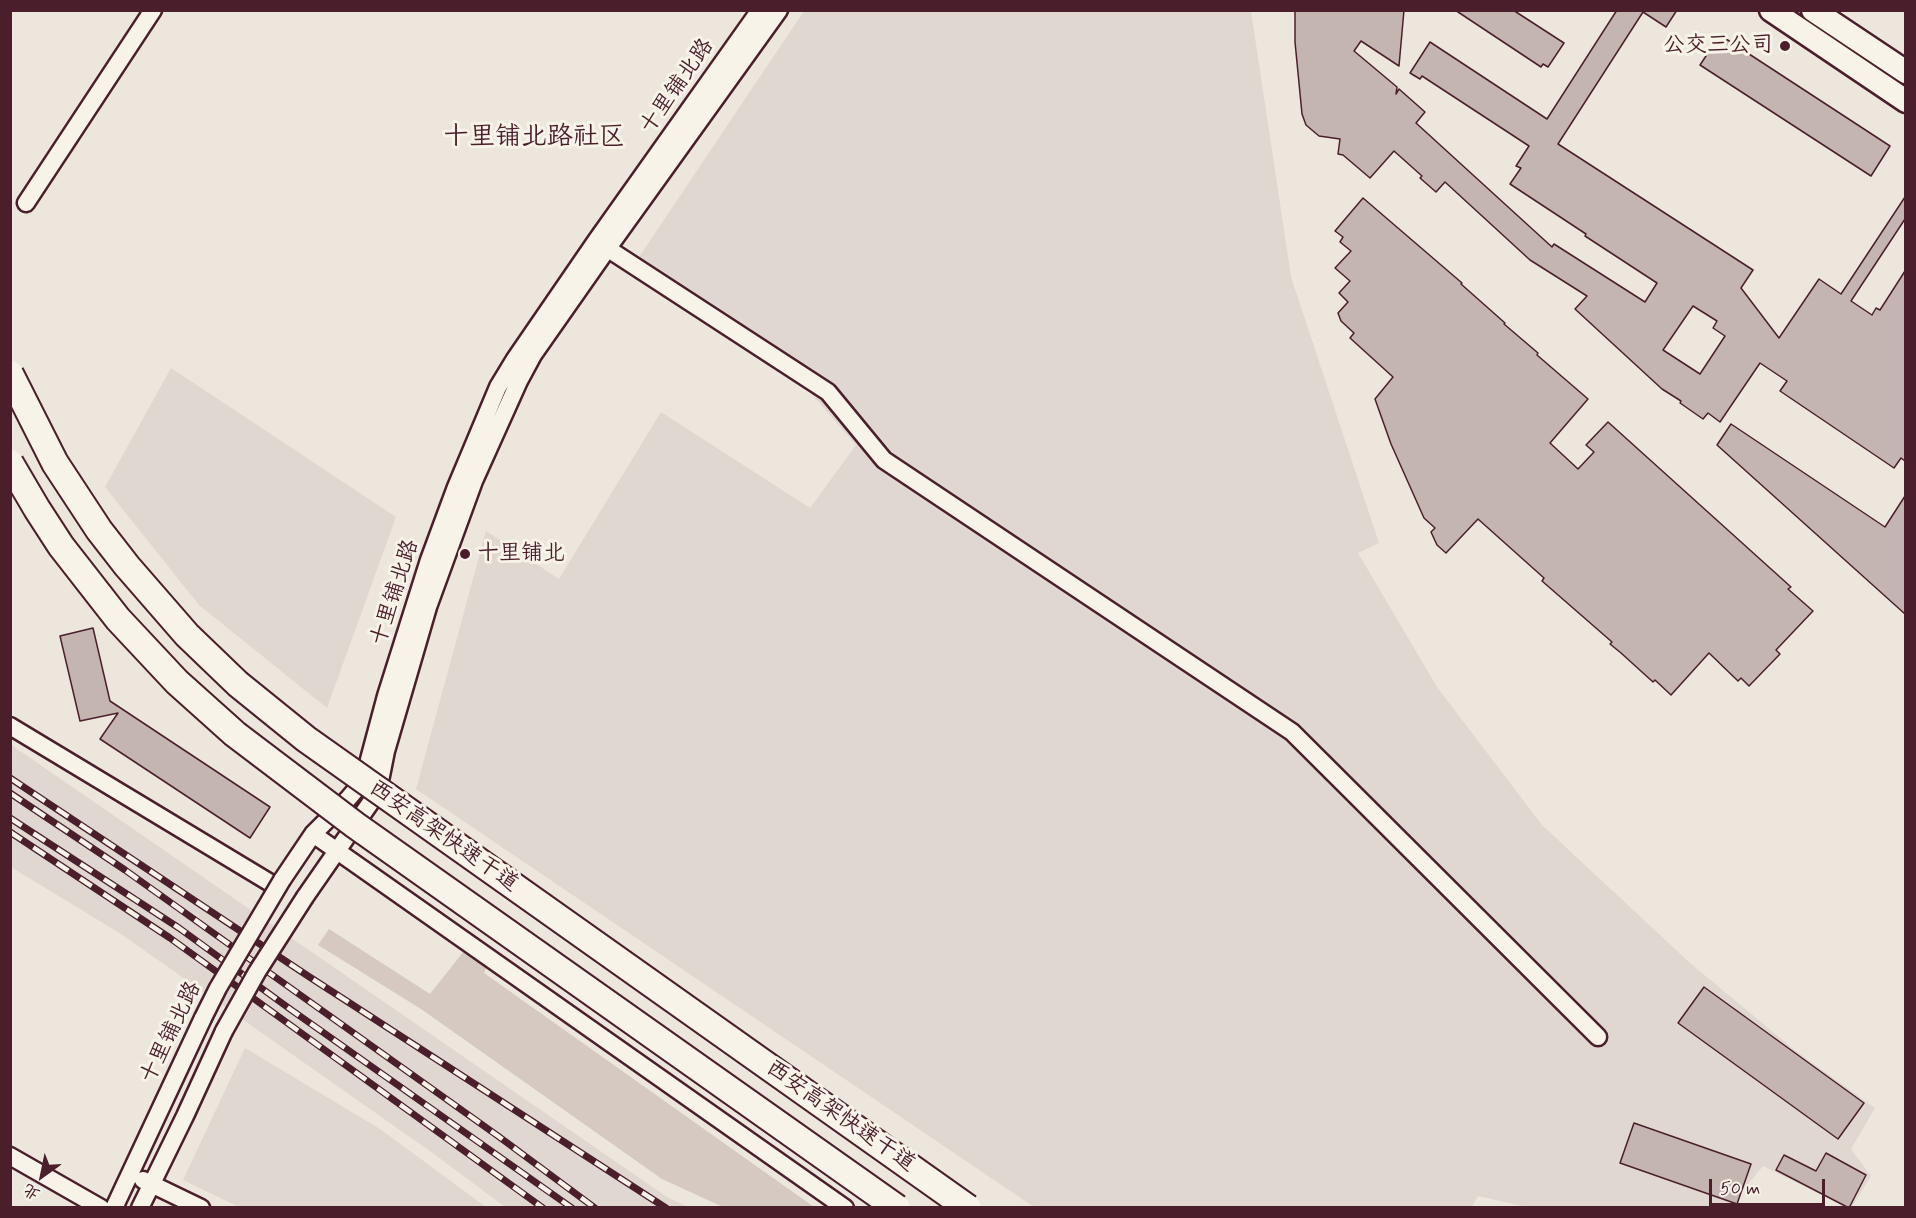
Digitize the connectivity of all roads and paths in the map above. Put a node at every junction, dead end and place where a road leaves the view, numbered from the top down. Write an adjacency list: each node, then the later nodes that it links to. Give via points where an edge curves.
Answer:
1 (153, 10): 8 (street)
2 (760, 10): 9 (street, 十里铺北路)
3 (779, 10): 9 (street, 十里铺北路)
4 (1771, 10): 7 (main road)
5 (1813, 10): 6 (main road)
6 (1905, 72)
7 (1905, 101)
8 (26, 203)
9 (602, 244): 13 (street, 十里铺北路, via 498,387 429,560 367,767 359,786); 14 (street, 十里铺北路, via 533,355 505,410 474,481 428,607 373,799); 16 (street, via 828,392 884,460 1292,732)
10 (10, 374): 26 (highway, 西安高架快速干道, bridge, via 55,463 99,530 187,635 238,684 315,746)
11 (10, 463): 25 (highway, 西安高架快速干道, bridge, via 61,546 118,619 177,682 235,734 355,825)
12 (10, 726): 15 (street)
13 (313, 834): 14 (street); 15 (street, 十里铺北路)
14 (336, 850): 19 (street, 十里铺北路, bridge, via 257,972); 24 (street)
15 (280, 884): 18 (street, 十里铺北路, bridge, via 218,988)
16 (1598, 1037)
17 (10, 1156): 20 (street)
18 (131, 1174): 19 (street); 21 (street, 十里铺北路)
19 (152, 1184): 22 (street, 十里铺北路); 23 (street)
20 (101, 1208)
21 (114, 1208)
22 (140, 1208)
23 (201, 1208)
24 (844, 1208)
25 (897, 1208)
26 (968, 1208)

